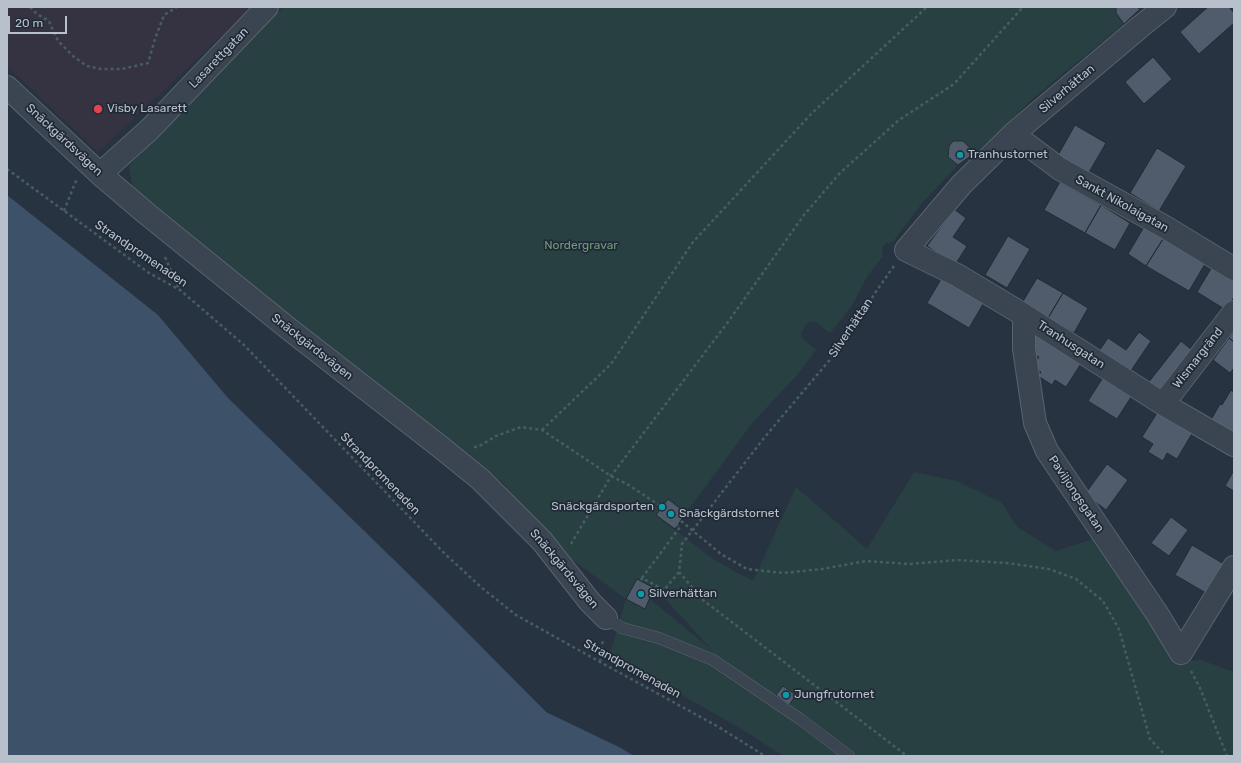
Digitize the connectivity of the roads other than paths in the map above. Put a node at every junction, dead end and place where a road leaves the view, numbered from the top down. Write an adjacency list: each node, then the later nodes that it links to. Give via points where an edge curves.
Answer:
1 (267, 7): 5 (street, Lasarettgatan, via 150,129)
2 (1165, 7): 4 (street, Silverhättan)
3 (7, 87): 5 (street, Snäckgärdsvägen)
4 (1012, 134): 6 (street, Silverhättan, via 962,184); 7 (street, Sankt Nikolaigatan, via 1060,169 1165,227)
5 (96, 170): 13 (street, Snäckgärdsvägen, via 289,329 480,479 542,540 590,602)
6 (906, 250): 9 (street, Tranhusgatan, via 956,275)
7 (1234, 269)
8 (1234, 312): 10 (street, Wismargränd)
9 (1024, 315): 10 (street, Tranhusgatan); 12 (street, Paviljongsgatan, via 1024,349 1035,423 1047,451 1181,653)
10 (1163, 404): 11 (street, Tranhusgatan)
11 (1234, 445)
12 (1234, 567)
13 (606, 618): 14 (lane, via 622,628 659,638 714,660)
14 (849, 756)

